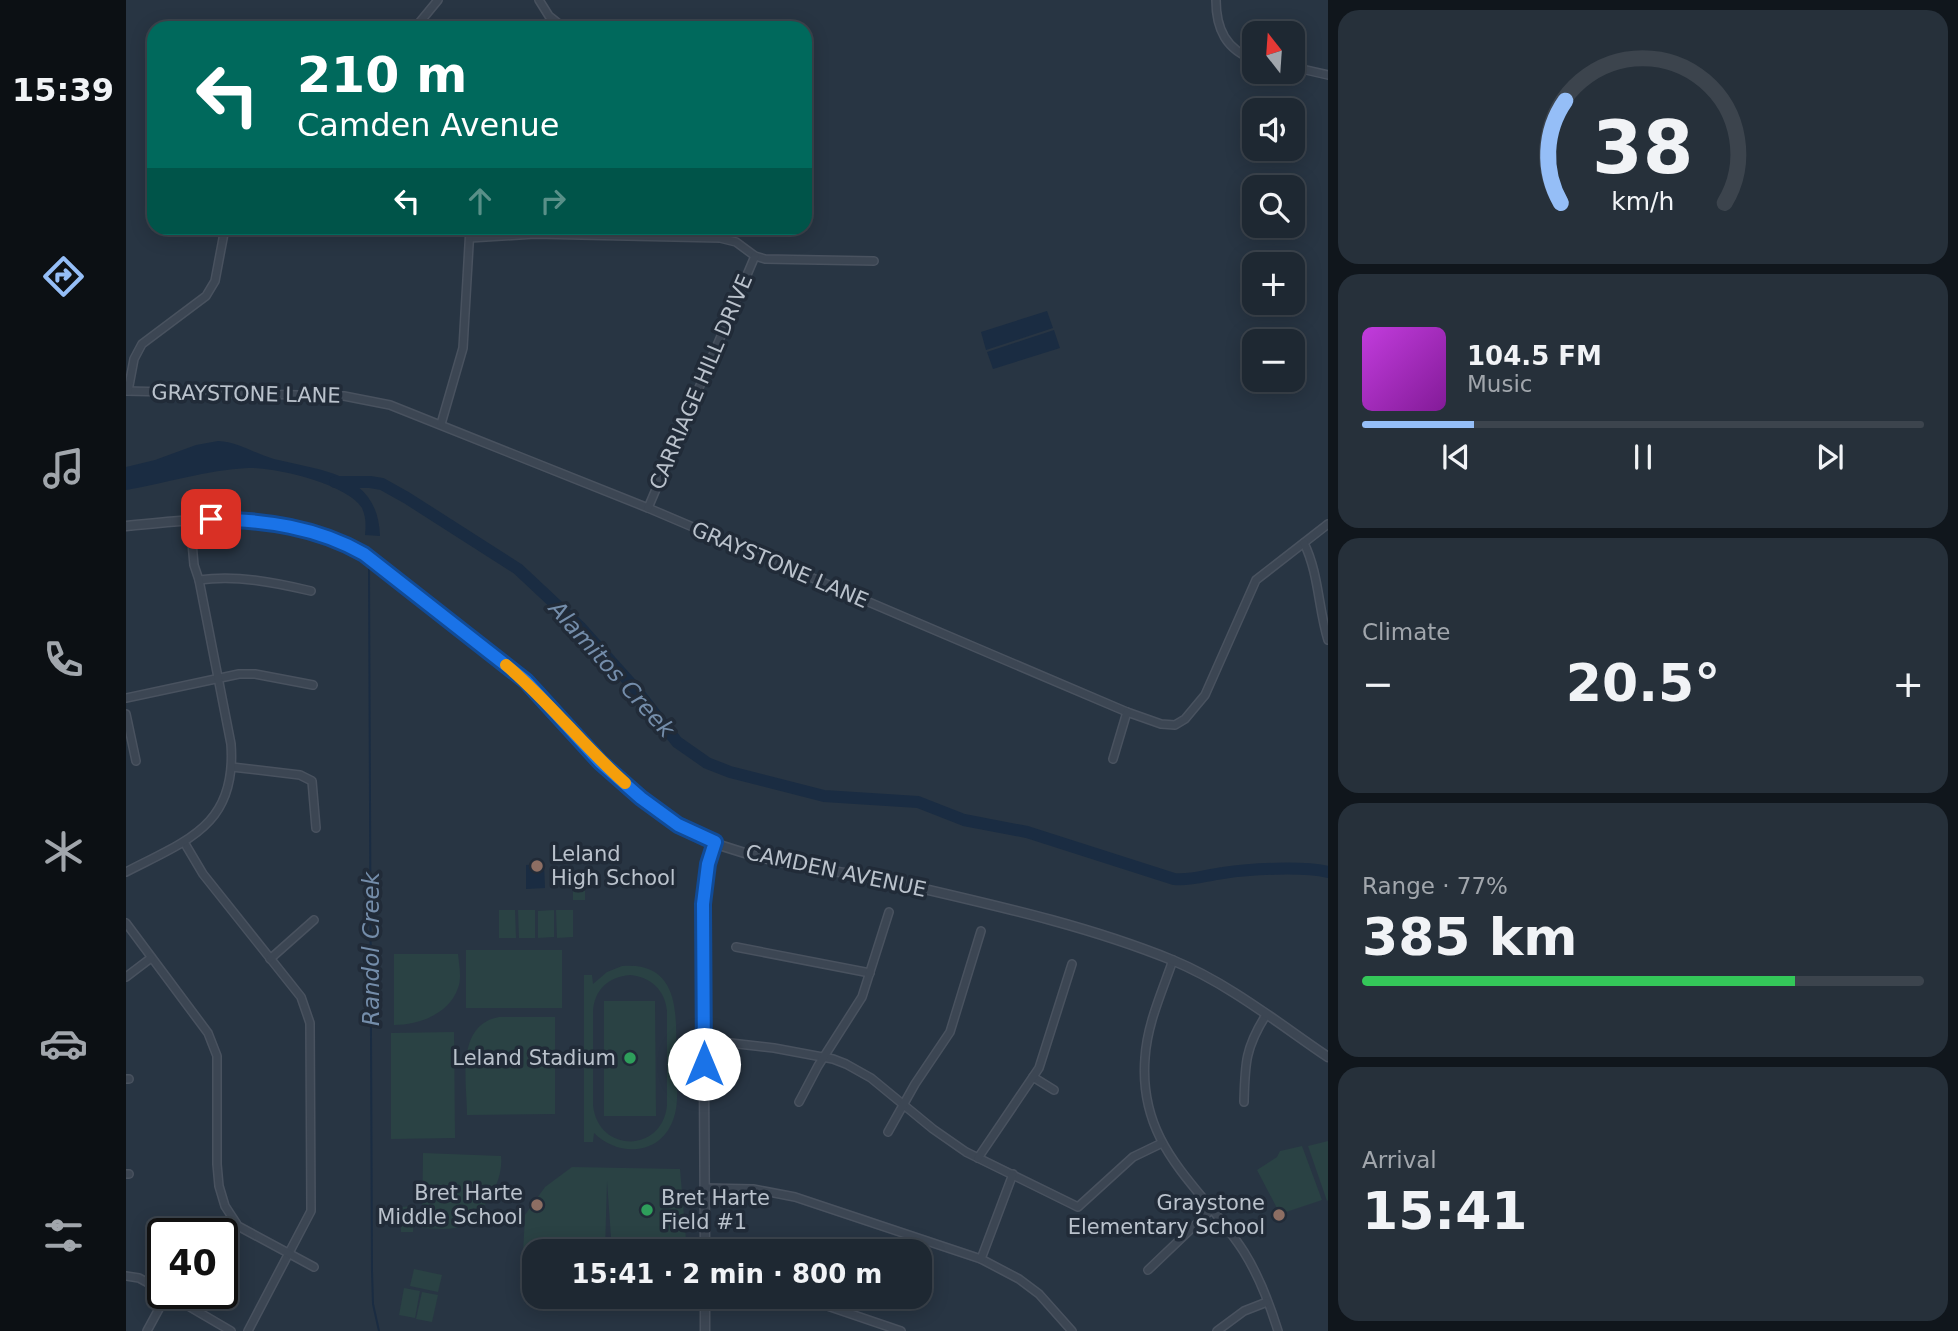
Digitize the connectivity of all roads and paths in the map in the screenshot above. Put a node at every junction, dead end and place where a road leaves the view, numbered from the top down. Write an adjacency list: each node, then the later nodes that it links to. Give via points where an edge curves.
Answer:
1 (438, 0): 4 (street)
2 (539, 0): 5 (street)
3 (1216, 0): 6 (street, via 1224,38)
4 (421, 21)
5 (554, 21)
6 (1242, 54)
7 (1306, 70): 8 (street)
8 (1328, 75)
9 (224, 235): 16 (street, via 215,281 206,296 142,344)
10 (519, 235): 12 (street)
11 (581, 235): 13 (street)
12 (470, 238): 17 (street, via 463,348)
13 (720, 238): 14 (street, via 736,242)
14 (755, 256): 15 (street); 18 (street, CARRIAGE HILL DRIVE)
15 (874, 261)
16 (127, 391): 17 (street, GRAYSTONE LANE, via 344,396 390,405)
17 (441, 424): 18 (street, GRAYSTONE LANE)
18 (648, 508): 29 (street, GRAYSTONE LANE)
19 (190, 520): 21 (street, CAMDEN AVENUE); 23 (street); 36 (street, CAMDEN AVENUE, via 233,519 295,527 334,538 364,554 526,681 600,762 641,798 678,825)
20 (1328, 524): 22 (street, GRAYSTONE LANE)
21 (126, 526)
22 (1304, 543): 25 (street, via 1318,582); 29 (street, GRAYSTONE LANE, via 1256,580 1205,695 1188,716 1175,725)
23 (199, 580): 24 (street, via 223,577 274,582); 26 (street)
24 (311, 591)
25 (1328, 640)
26 (217, 679): 27 (street, via 255,674); 28 (street); 33 (street)
27 (313, 685)
28 (126, 698)
29 (1127, 712): 31 (street)
30 (126, 714): 32 (street)
31 (1113, 759)
32 (136, 761)
33 (232, 767): 34 (street, via 300,775 312,781); 35 (street, via 228,791 217,813)
34 (316, 828)
35 (184, 842): 37 (street); 44 (street, via 203,874)
36 (715, 842): 45 (street, CAMDEN AVENUE, via 768,859 988,904); 50 (street, via 703,904)
37 (126, 872)
38 (889, 912): 47 (street)
39 (314, 920): 44 (street)
40 (126, 923): 43 (street)
41 (981, 931): 57 (street, via 950,1032)
42 (736, 947): 47 (street)
43 (151, 958): 48 (street); 65 (street, via 208,1033 217,1056 217,1164 225,1206 238,1226)
44 (270, 959): 65 (street, via 301,998 310,1023 311,1211)
45 (1173, 960): 49 (street, CAMDEN AVENUE); 59 (street, via 1144,1058 1149,1108)
46 (1072, 964): 53 (street)
47 (870, 973): 52 (street, via 862,997)
48 (126, 978)
49 (1266, 1015): 51 (street, CAMDEN AVENUE); 56 (street, via 1252,1037 1245,1062)
50 (704, 1040): 52 (street); 62 (street)
51 (1328, 1057)
52 (823, 1058): 55 (street); 57 (street, via 871,1077)
53 (1033, 1077): 54 (street); 60 (street)
54 (1055, 1090)
55 (799, 1102)
56 (1244, 1102)
57 (905, 1104): 58 (street); 60 (street, via 951,1143)
58 (888, 1132)
59 (1162, 1143): 61 (street, via 1133,1157 1078,1207); 63 (street)
60 (978, 1158): 61 (street)
61 (1013, 1174): 66 (street)
62 (704, 1188): 64 (street); 66 (street, via 752,1189 795,1198)
63 (1212, 1209): 68 (street); 71 (street, via 1246,1255)
64 (705, 1239)
65 (289, 1255): 67 (street); 78 (street)
66 (981, 1259): 81 (street, via 1040,1294)
67 (314, 1267)
68 (1148, 1270)
69 (126, 1276): 70 (street)
70 (147, 1282)
71 (1267, 1301): 82 (street); 83 (street)
72 (158, 1309): 76 (street)
73 (193, 1309): 77 (street)
74 (705, 1309): 79 (street)
75 (836, 1309): 80 (street)
76 (147, 1331)
77 (231, 1331)
78 (248, 1331)
79 (705, 1331)
80 (901, 1331)
81 (1072, 1331)
82 (1217, 1331)
83 (1278, 1331)

